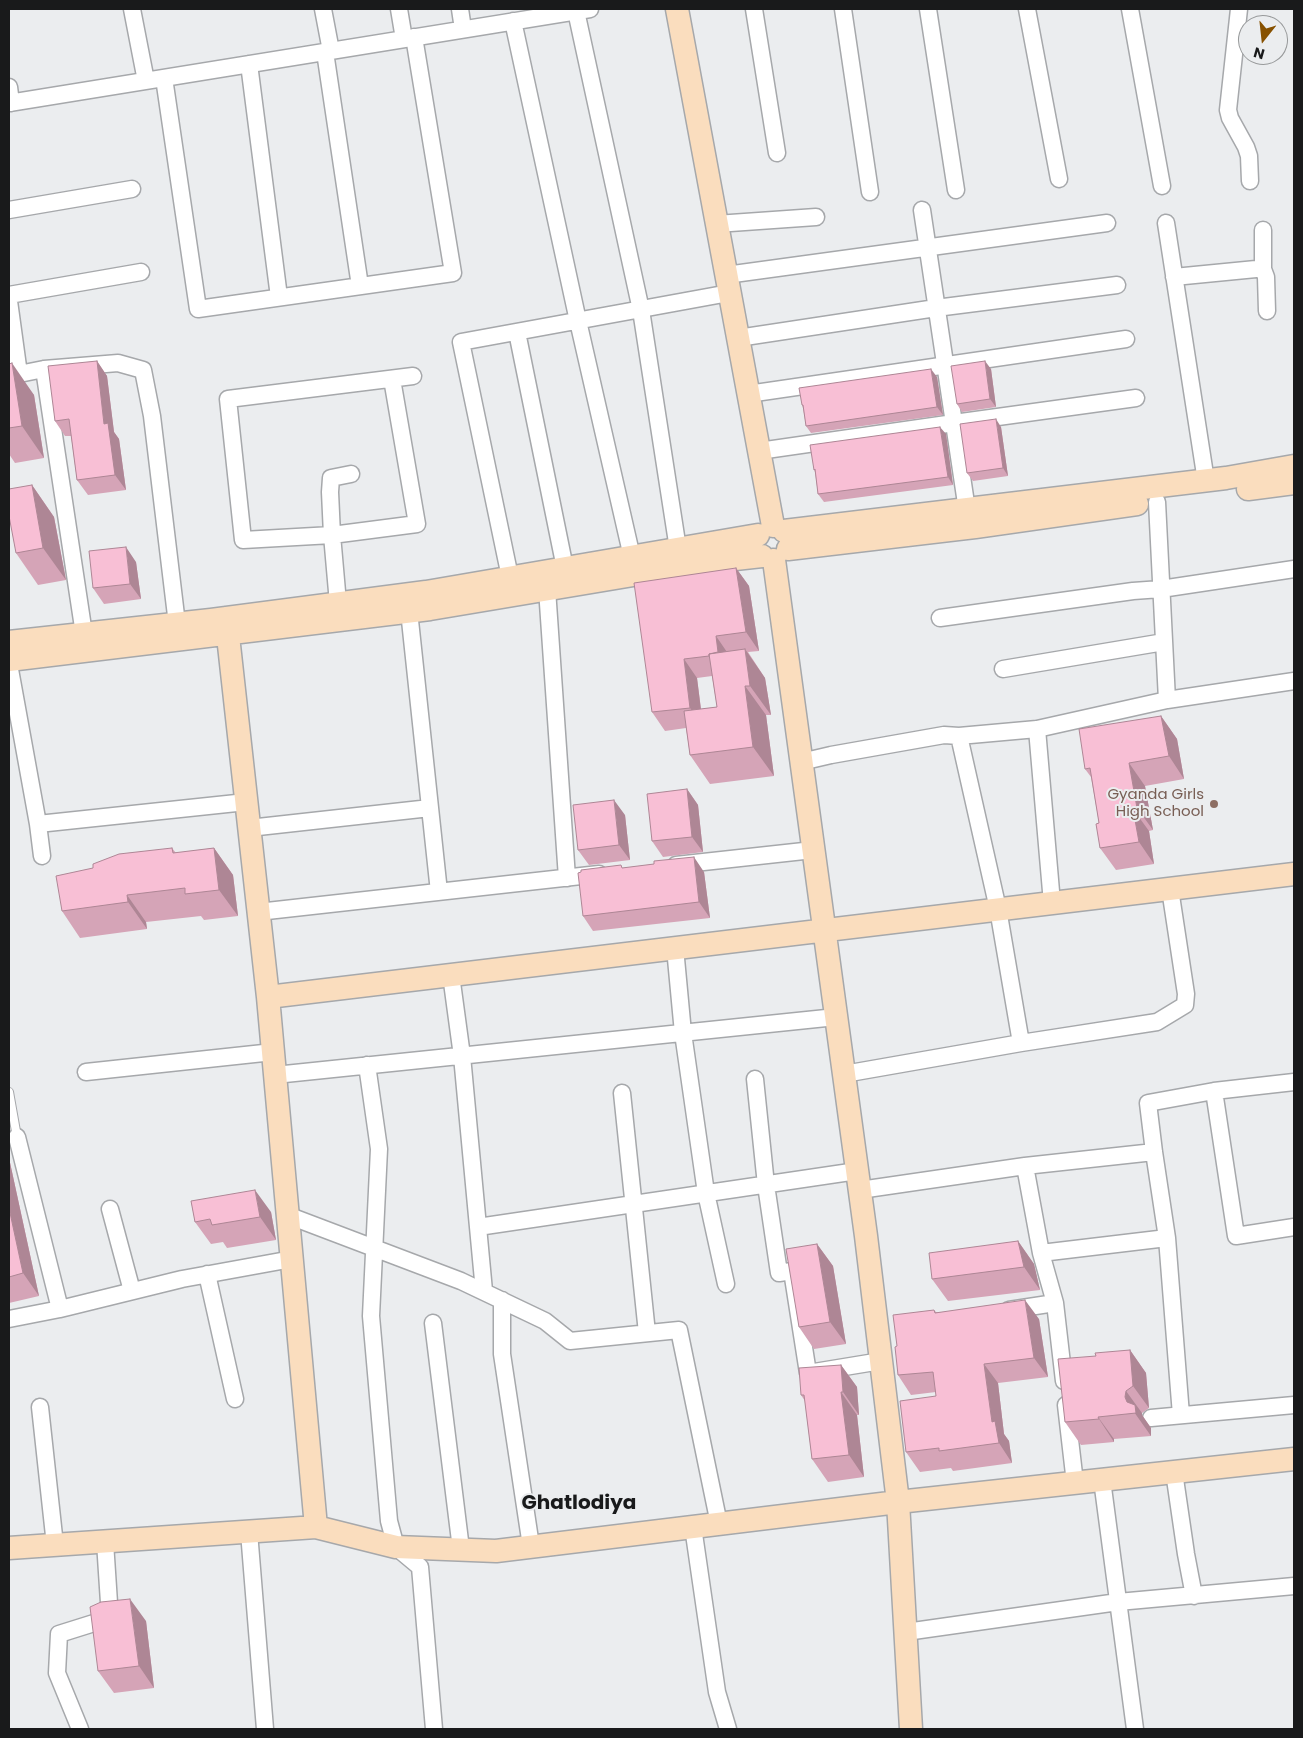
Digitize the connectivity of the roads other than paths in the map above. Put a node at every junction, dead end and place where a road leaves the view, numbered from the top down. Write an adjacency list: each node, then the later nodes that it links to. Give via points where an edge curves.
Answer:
1 (132, 9): 19 (street)
2 (323, 9): 16 (street)
3 (399, 9): 15 (street)
4 (460, 9): 14 (street)
5 (676, 9): 33 (street)
6 (754, 9): 21 (street)
7 (843, 9): 27 (street)
8 (928, 9): 26 (street)
9 (1027, 9): 22 (street)
10 (1130, 9): 24 (street)
11 (1239, 9): 23 (street, via 1228,110 1246,147)
12 (583, 10): 13 (street); 46 (street)
13 (518, 17): 14 (street); 48 (street)
14 (463, 30): 15 (street)
15 (409, 38): 16 (street); 41 (street, via 453,273)
16 (328, 51): 17 (street); 41 (street)
17 (249, 64): 18 (street); 43 (street)
18 (164, 78): 19 (street); 43 (street, via 198,309)
19 (146, 81): 20 (street)
20 (9, 98)
21 (777, 153)
22 (1059, 179)
23 (1250, 181)
24 (1162, 186)
25 (132, 189): 28 (street)
26 (956, 190)
27 (870, 192)
28 (9, 210)
29 (922, 210): 35 (street)
30 (816, 217): 33 (street)
31 (1107, 223): 35 (street)
32 (1166, 223): 38 (street)
33 (716, 224): 39 (street)
34 (1263, 230): 36 (street)
35 (927, 248): 39 (street); 45 (street)
36 (1263, 270): 38 (street); 47 (street)
37 (141, 272): 42 (street)
38 (1174, 277): 63 (street)
39 (728, 284): 46 (street); 50 (street)
40 (1117, 285): 45 (street)
41 (360, 286): 43 (street)
42 (9, 295)
43 (279, 298)
44 (9, 301): 54 (street)
45 (936, 308): 50 (street); 52 (street)
46 (641, 310): 48 (street); 69 (street)
47 (1267, 311)
48 (578, 321): 49 (street); 70 (street)
49 (517, 332): 71 (street); 73 (street, via 461,342)
50 (738, 338): 57 (street)
51 (1126, 339): 52 (street)
52 (945, 366): 57 (street); 59 (street)
53 (44, 369): 54 (street); 79 (street, via 118,363 143,370 152,416); 81 (street)
54 (14, 375)
55 (413, 376): 56 (street)
56 (392, 379): 67 (street, via 417,524); 67 (street, via 228,399 243,540)
57 (748, 394): 60 (street)
58 (1136, 398): 59 (street)
59 (954, 423): 60 (street); 66 (street)
60 (759, 451): 68 (street)
61 (1294, 466): 63 (street)
62 (351, 474): 67 (street, via 331,478)
63 (1206, 481): 66 (street)
64 (1294, 483): 65 (street)
65 (1156, 502): 68 (street, via 975,527); 75 (street)
66 (967, 510): 68 (street)
67 (332, 535): 76 (street)
68 (773, 543): 69 (street); 74 (street, via 717,561); 91 (street)
69 (678, 549): 70 (street)
70 (632, 557): 71 (street)
71 (566, 568): 73 (street)
72 (1294, 569): 75 (street)
73 (510, 577): 76 (street)
74 (547, 589): 77 (street); 101 (street)
75 (1161, 589): 78 (street); 83 (street)
76 (338, 603): 80 (street)
77 (409, 611): 80 (street); 93 (street)
78 (940, 618)
79 (177, 624): 80 (street); 81 (street)
80 (227, 626): 84 (street); 92 (street)
81 (84, 634): 82 (street)
82 (9, 642)
83 (1164, 642): 86 (street); 88 (street)
84 (9, 660)
85 (9, 664): 94 (street)
86 (1002, 669)
87 (1294, 682): 88 (street)
88 (1167, 700): 89 (street)
89 (1037, 729): 90 (street); 104 (street)
90 (959, 736): 91 (street, via 944,735); 105 (street)
91 (801, 762): 96 (street)
92 (246, 802): 94 (street); 95 (street)
93 (430, 808): 95 (street); 103 (street)
94 (38, 824): 97 (street)
95 (249, 828): 106 (street)
96 (813, 850): 98 (street); 107 (street)
97 (42, 856)
98 (660, 867)
99 (614, 872): 101 (street)
100 (1294, 874): 102 (street)
101 (567, 878): 103 (street)
102 (1170, 889): 104 (street); 113 (street, via 1186,994 1184,1005 1157,1022)
103 (439, 892): 106 (street)
104 (1052, 903): 105 (street)
105 (998, 909): 107 (street); 113 (street)
106 (258, 912): 110 (street)
107 (824, 930): 108 (street); 111 (street)
108 (675, 948): 109 (street); 112 (street)
109 (451, 975): 110 (street); 115 (street)
110 (268, 997): 114 (street)
111 (836, 1017): 112 (street); 118 (street)
112 (683, 1033): 115 (street); 130 (street)
113 (1020, 1043): 118 (street)
114 (273, 1052): 117 (street); 119 (street)
115 (462, 1056): 116 (street); 135 (street)
116 (367, 1066): 119 (street); 137 (street, via 379,1149)
117 (86, 1072)
118 (844, 1074): 128 (street)
119 (275, 1075): 133 (street)
120 (755, 1079): 129 (street)
121 (1294, 1082): 122 (street)
122 (1214, 1091): 126 (street, via 1148,1103); 134 (street, via 1236,1236)
123 (9, 1092): 125 (lane)
124 (622, 1093): 131 (street)
125 (17, 1137): 146 (street)
126 (1154, 1152): 127 (street); 136 (street)
127 (1025, 1166): 128 (street); 138 (street)
128 (859, 1180): 129 (street); 151 (street, via 887,1327)
129 (766, 1185): 130 (street); 151 (street, via 779,1273 792,1271 808,1373)
130 (706, 1193): 131 (street); 141 (street)
131 (635, 1204): 135 (street); 150 (street)
132 (110, 1209): 142 (street)
133 (288, 1215): 137 (street); 139 (street)
134 (1294, 1226)
135 (478, 1227): 143 (street)
136 (1167, 1238): 138 (street); 155 (street)
137 (375, 1248): 143 (street); 169 (street, via 371,1316 389,1521)
138 (1041, 1253): 145 (street)
139 (292, 1259): 140 (street); 163 (street)
140 (207, 1274): 142 (street); 152 (street)
141 (726, 1284)
142 (132, 1291): 146 (street)
143 (484, 1291): 144 (street)
144 (502, 1300): 150 (street, via 545,1321 570,1341); 168 (street, via 502,1354)
145 (1055, 1303): 147 (street); 160 (street)
146 (60, 1309): 148 (street)
147 (996, 1311)
148 (9, 1318)
149 (433, 1323): 171 (street)
150 (647, 1333): 162 (street, via 679,1330)
151 (881, 1362): 161 (street)
152 (235, 1399)
153 (1294, 1405): 155 (street)
154 (40, 1407): 167 (street)
155 (1181, 1415): 156 (street)
156 (1151, 1418)
157 (1294, 1459): 158 (street)
158 (1174, 1472): 159 (street); 173 (street)
159 (1102, 1480): 160 (street); 174 (street)
160 (1075, 1483): 161 (street)
161 (898, 1502): 162 (street); 175 (street)
162 (719, 1524): 164 (street)
163 (316, 1527): 165 (street); 169 (street)
164 (693, 1527): 168 (street); 179 (street, via 717,1692)
165 (249, 1532): 166 (street); 177 (street)
166 (105, 1542): 167 (street); 176 (street, via 110,1618 59,1634 58,1673)
167 (55, 1545): 170 (street)
168 (531, 1546): 171 (street, via 496,1551)
169 (396, 1547): 171 (street); 178 (street, via 420,1568)
170 (9, 1548)
171 (461, 1550)
172 (1294, 1586): 173 (street)
173 (1194, 1596): 174 (street)
174 (1118, 1602): 175 (street); 181 (street)
175 (906, 1632): 180 (street)
176 (80, 1729)
177 (265, 1729)
178 (434, 1729)
179 (728, 1729)
180 (911, 1729)
181 (1135, 1729)

